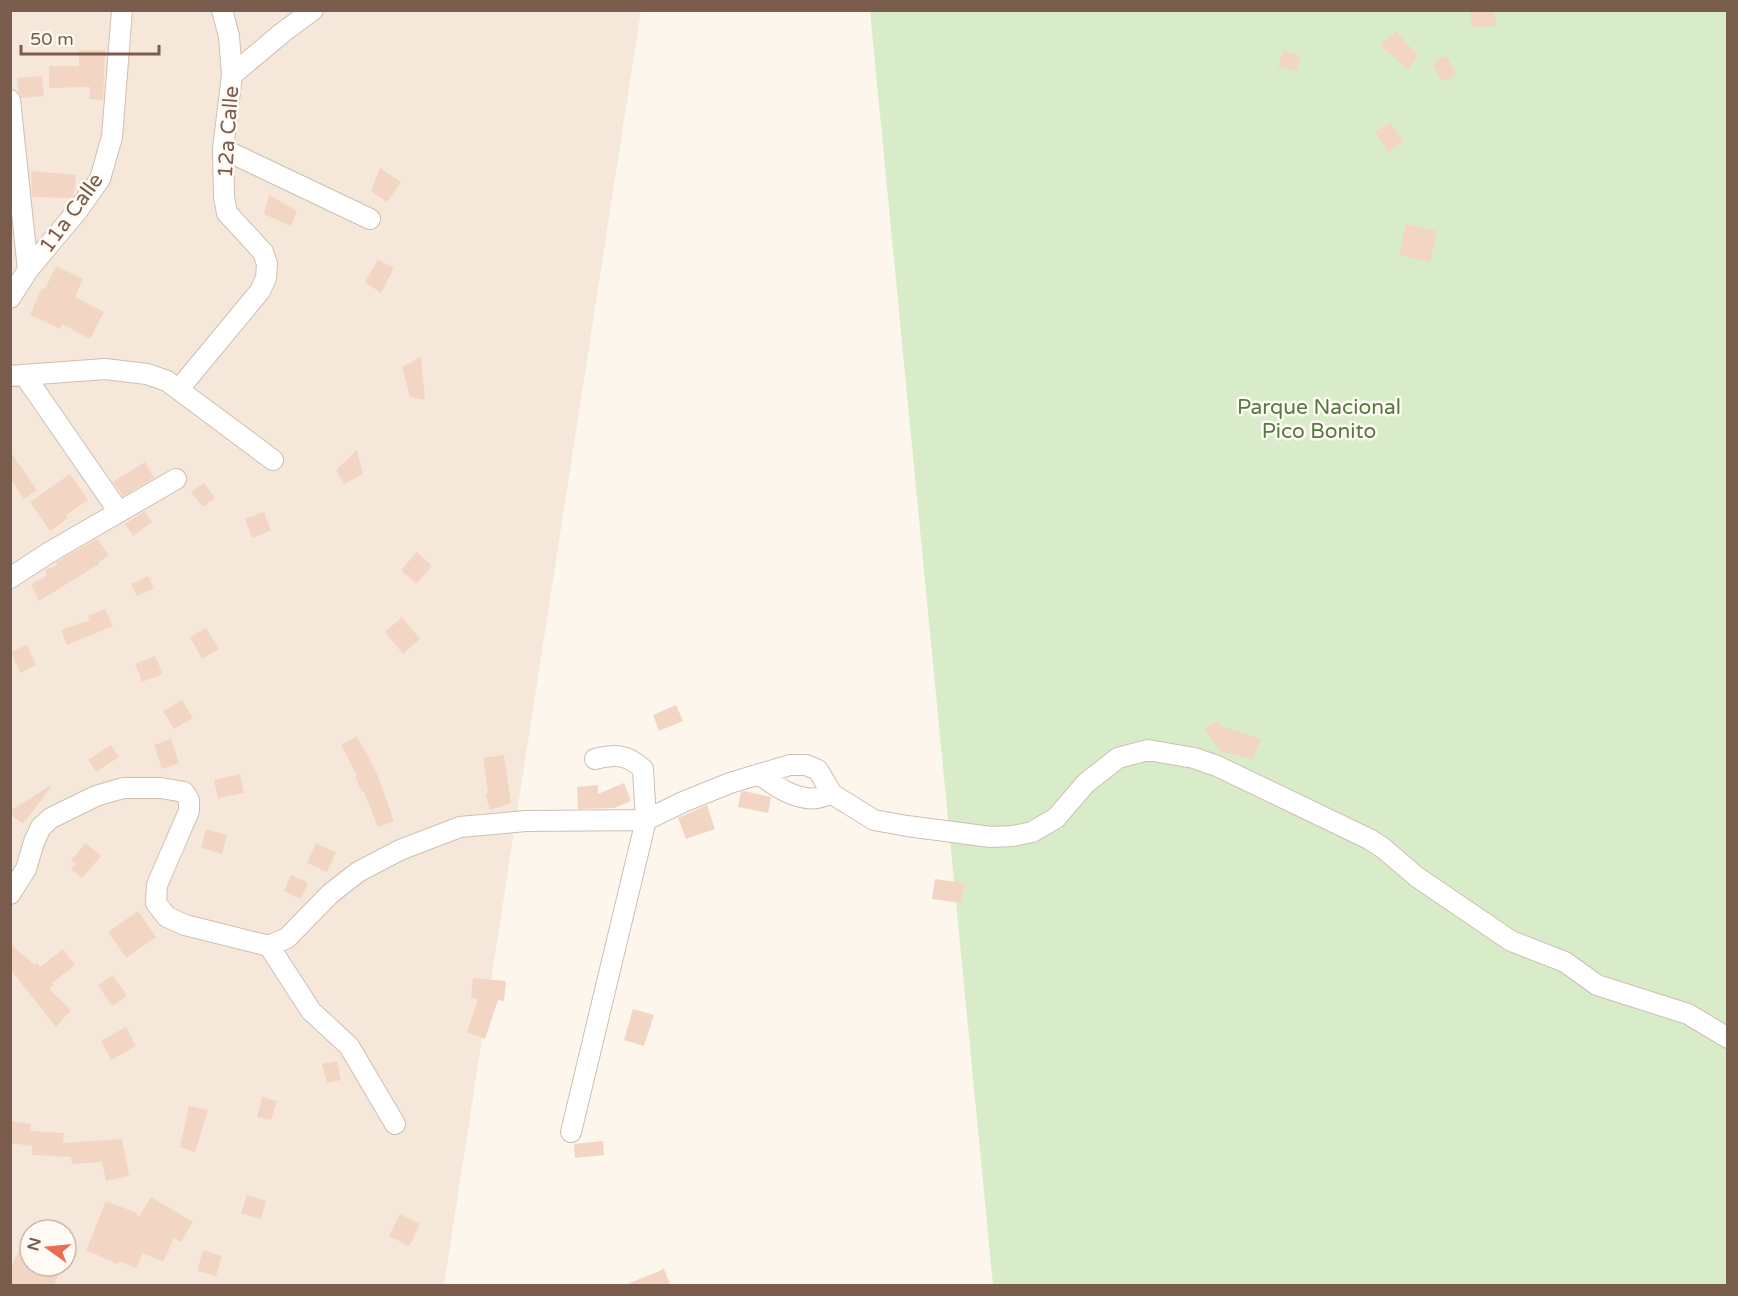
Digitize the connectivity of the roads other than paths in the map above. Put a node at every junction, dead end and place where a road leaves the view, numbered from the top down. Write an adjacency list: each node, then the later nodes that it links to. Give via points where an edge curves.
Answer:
1 (122, 10): 8 (street, 11a Calle, via 112,136 100,179)
2 (222, 10): 4 (street, 12a Calle)
3 (313, 10): 4 (street)
4 (232, 75): 6 (street, 12a Calle)
5 (10, 100): 8 (street)
6 (223, 149): 7 (street); 11 (street, 12a Calle, via 227,213 263,252 266,278 260,291)
7 (370, 219)
8 (28, 270): 9 (street, 11a Calle)
9 (10, 298)
10 (18, 376): 11 (street, via 105,369 147,374); 14 (street)
11 (179, 389): 12 (street)
12 (273, 460)
13 (176, 479): 14 (street)
14 (119, 512): 15 (street)
15 (10, 578)
16 (595, 759): 19 (street, via 618,756 644,769)
17 (759, 774): 18 (street, via 796,796 816,798); 18 (street, via 790,765 806,765 818,770); 19 (street)
18 (832, 794): 22 (street, via 874,820 981,836 1013,836 1032,832 1056,818 1086,783 1118,758 1148,750 1194,758 1369,839 1511,941 1565,962 1598,985 1688,1014)
19 (646, 820): 21 (street, via 526,821 460,827 400,850 358,872 287,938); 24 (street)
20 (10, 894): 21 (street, via 27,869 41,827 51,818 123,788 184,792 189,811 157,885 156,903 167,917 185,925)
21 (269, 946): 23 (street, via 311,1011 349,1046)
22 (1728, 1038)
23 (394, 1124)
24 (572, 1132)

